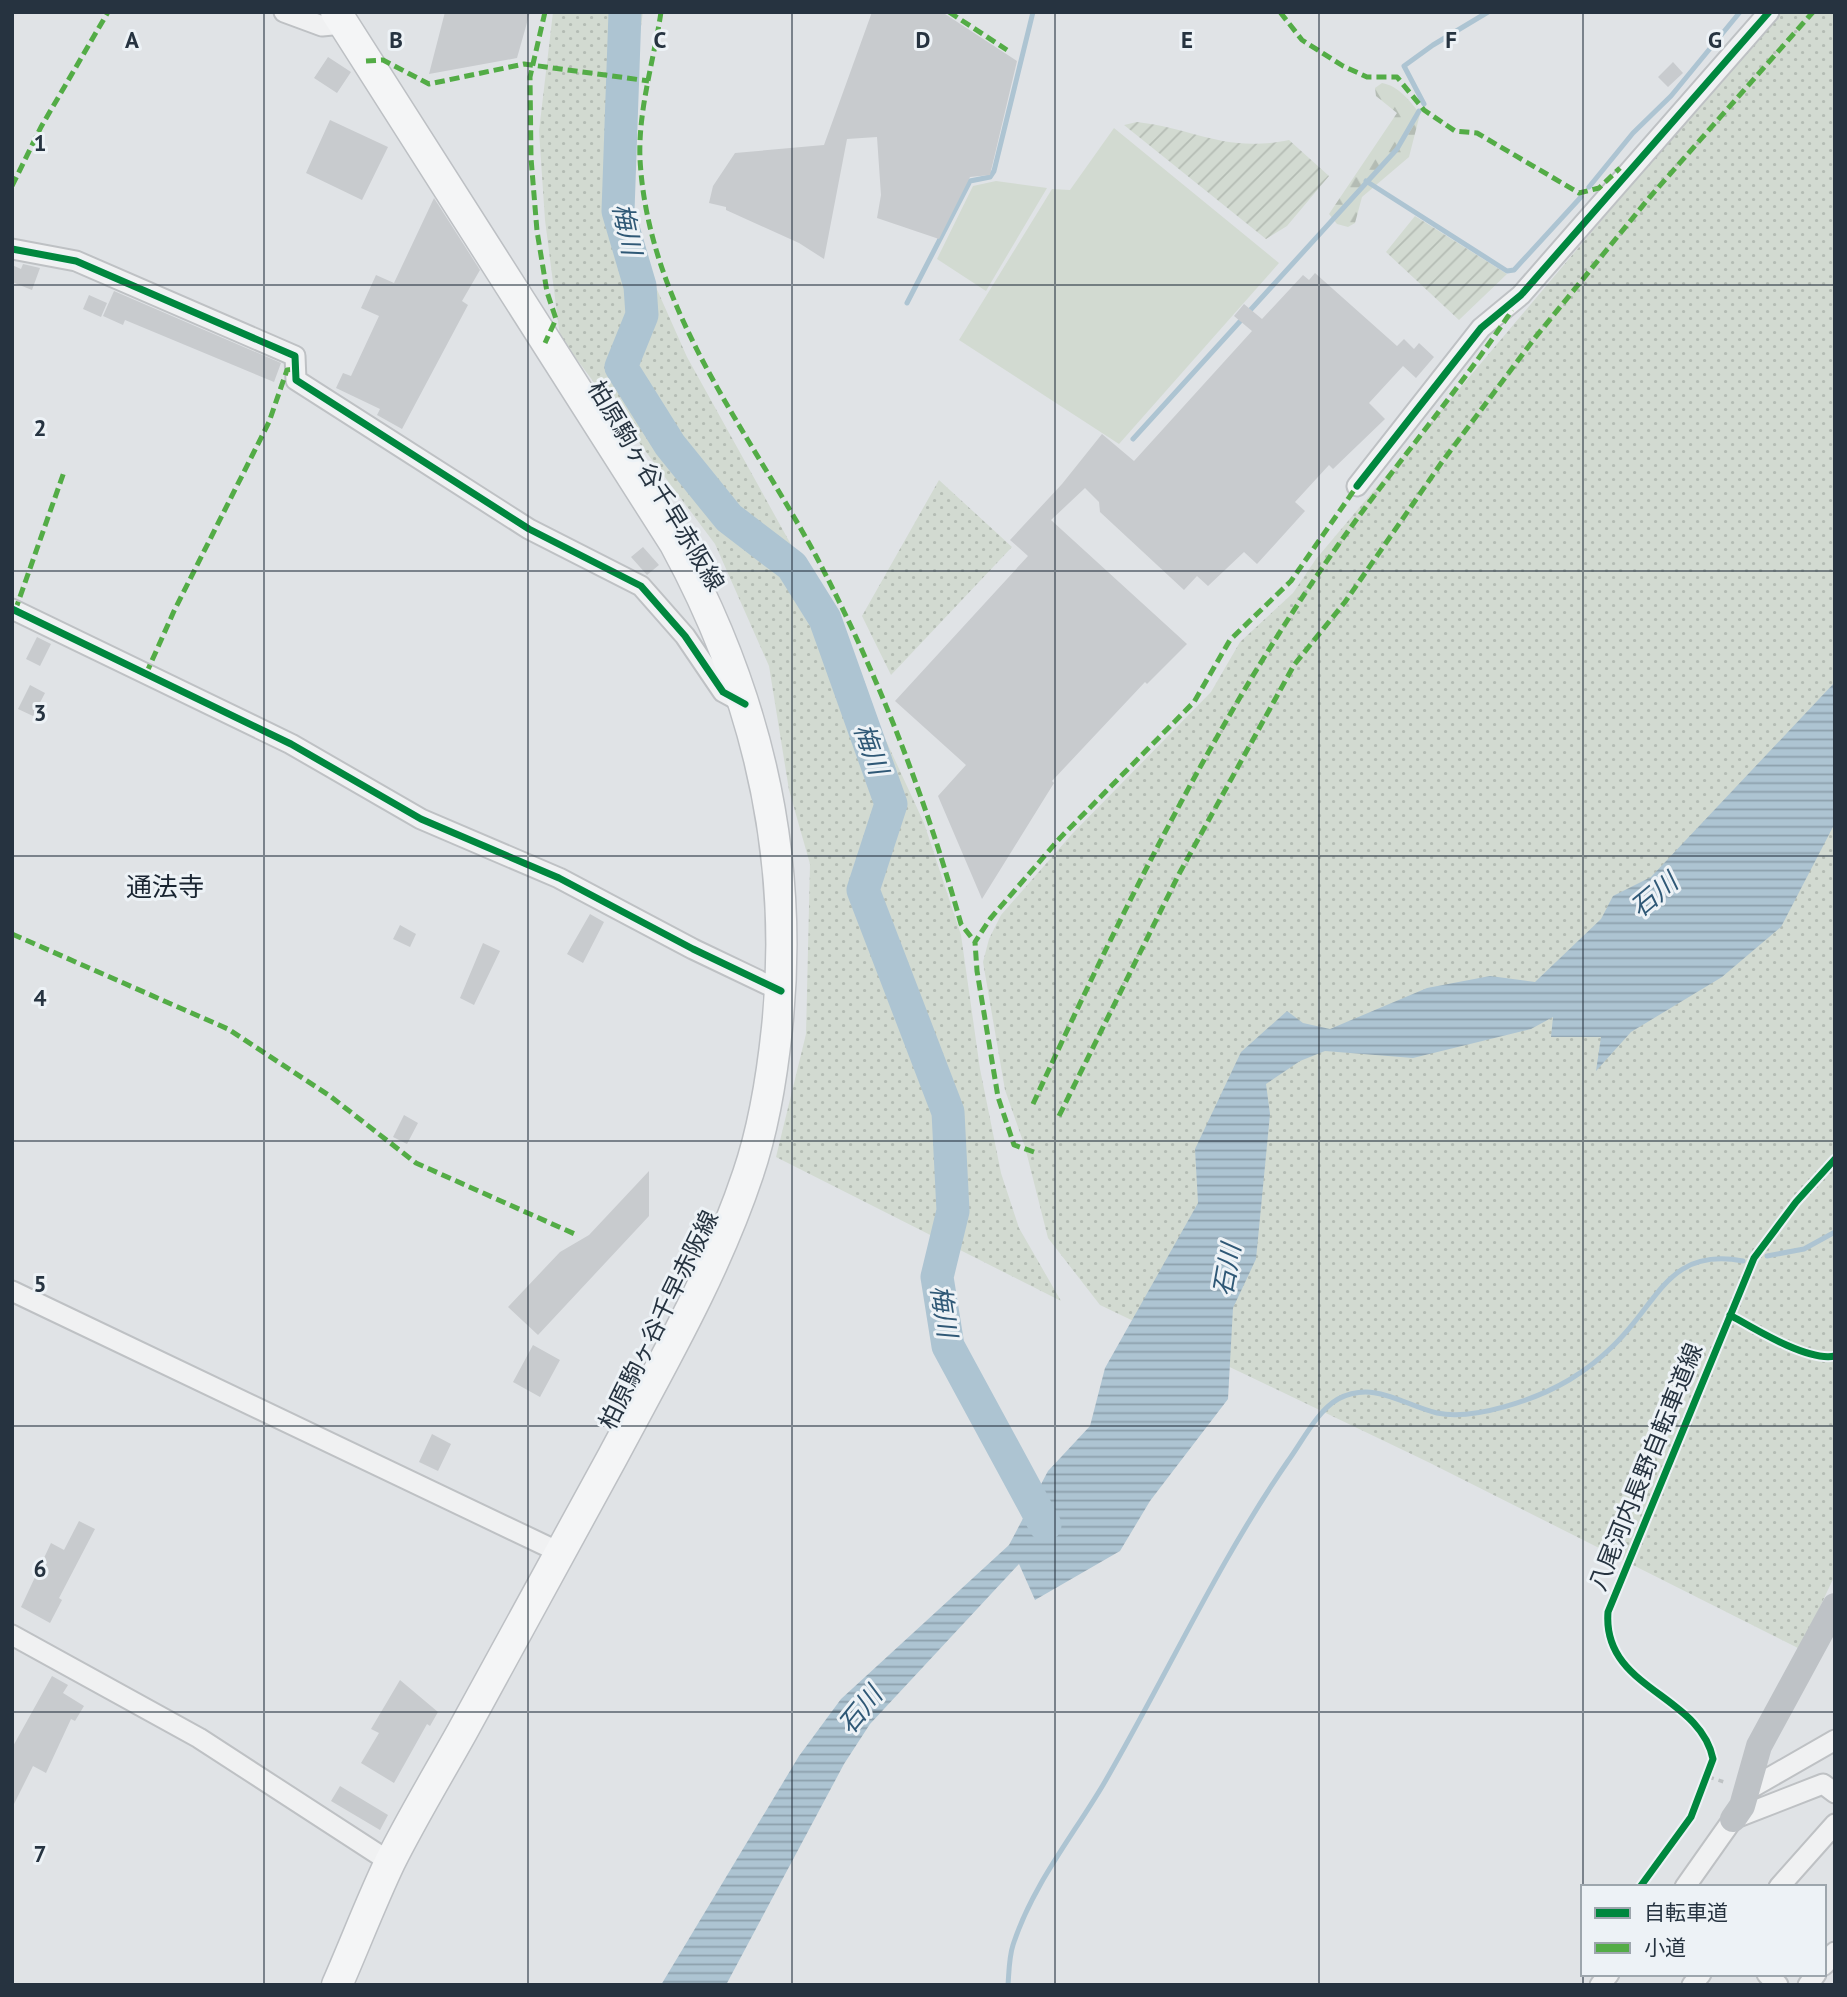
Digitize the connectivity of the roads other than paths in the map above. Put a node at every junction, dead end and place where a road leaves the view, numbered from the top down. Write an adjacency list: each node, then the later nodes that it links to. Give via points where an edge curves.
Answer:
1 (284, 12): 3 (street, via 322,26)
2 (1769, 12): 5 (street, via 1521,295 1481,328)
3 (340, 18): 7 (main road, 柏原駒ヶ谷千早赤阪線, via 676,544 716,626)
4 (12, 249): 7 (street, via 76,261 295,356 296,380 313,393 529,529 642,586 685,636 723,692)
5 (1357, 486)
6 (12, 609): 8 (street, via 291,744 421,819 559,878)
7 (745, 704): 8 (main road, 柏原駒ヶ谷千早赤阪線, via 775,831 783,914)
8 (781, 991): 10 (main road, 柏原駒ヶ谷千早赤阪線, via 767,1099 733,1216 681,1329)
9 (12, 1292): 10 (street)
10 (561, 1553): 18 (main road, 柏原駒ヶ谷千早赤阪線)
11 (1835, 1606): 14 (street, via 1759,1746)
12 (12, 1635): 18 (street, via 199,1738)
13 (1835, 1740): 14 (street)
14 (1746, 1791): 16 (street)
15 (1835, 1793): 16 (street, via 1823,1784)
16 (1733, 1819): 19 (street)
17 (1835, 1824): 20 (street)
18 (390, 1862): 21 (main road, 柏原駒ヶ谷千早赤阪線)
19 (1686, 1885)
20 (1781, 1885)
21 (337, 1985)

